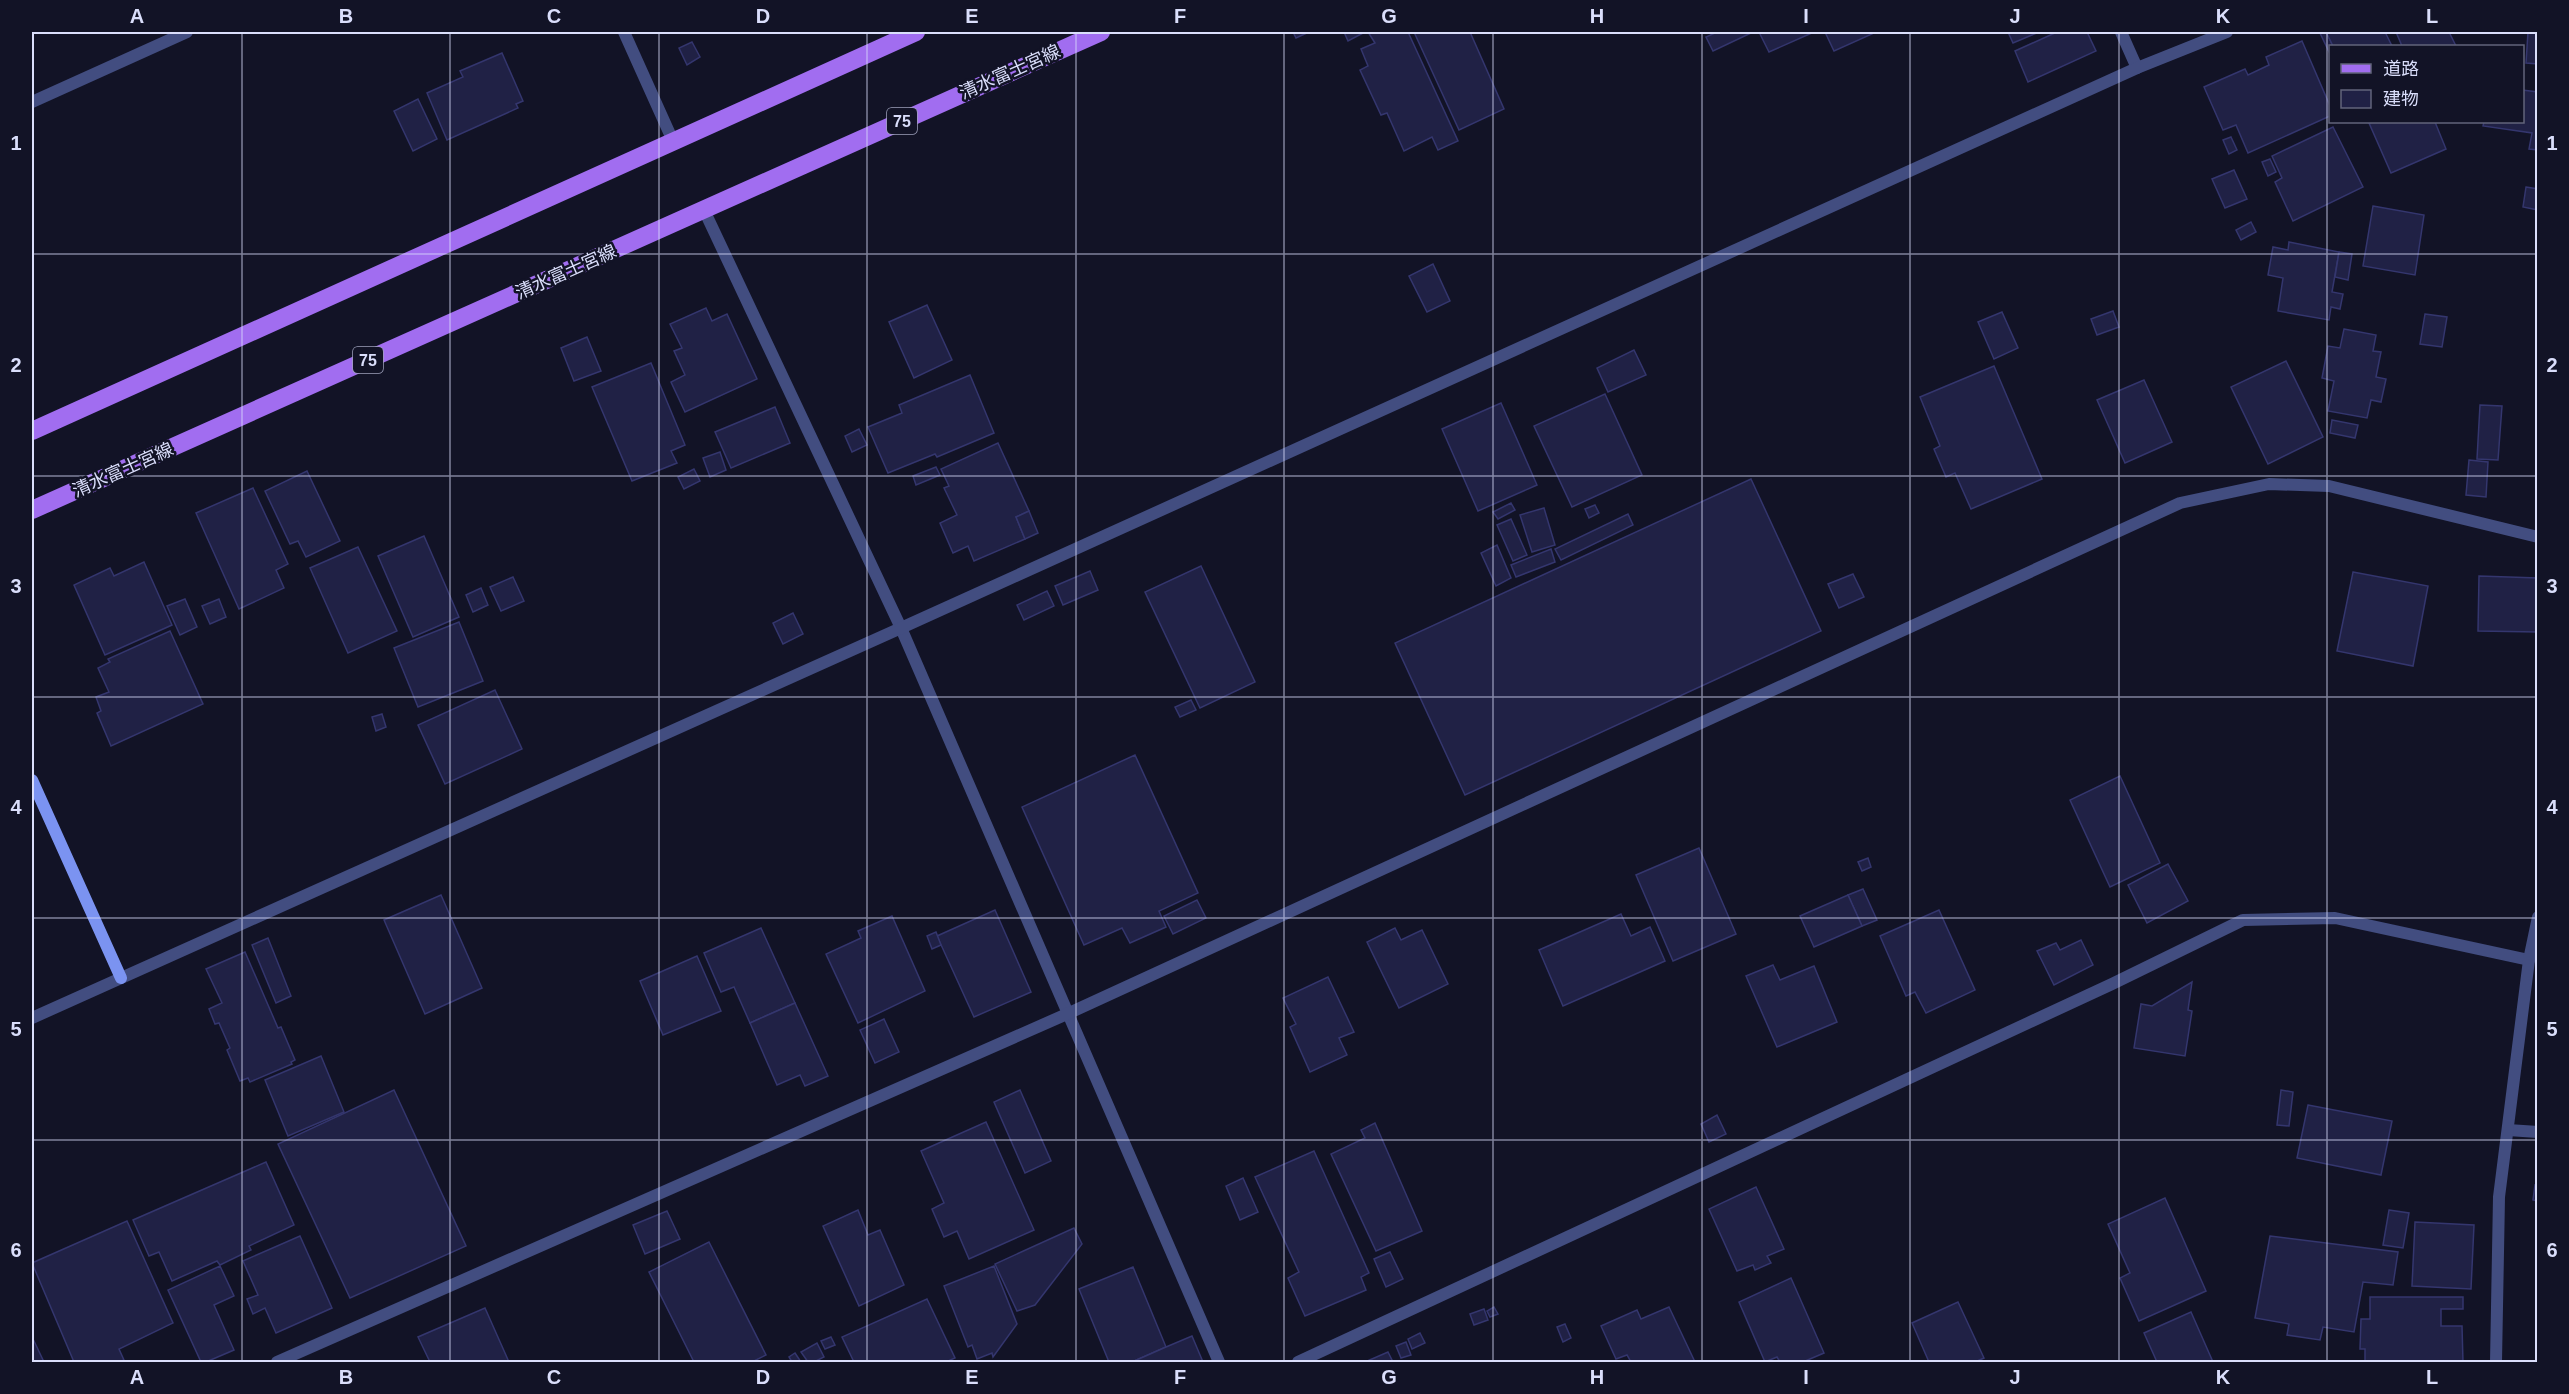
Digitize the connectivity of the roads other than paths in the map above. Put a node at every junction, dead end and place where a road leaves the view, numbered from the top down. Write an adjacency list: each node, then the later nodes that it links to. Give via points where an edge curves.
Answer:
1 (187, 32): 8 (street)
2 (624, 32): 9 (street)
3 (916, 32): 9 (main road)
4 (1101, 32): 10 (main road, 清水富士宮線 / 75)
5 (2121, 32): 7 (street)
6 (2227, 32): 7 (street)
7 (2137, 68): 14 (street)
8 (32, 102)
9 (673, 141): 11 (main road)
10 (704, 210): 12 (main road, 清水富士宮線 / 75); 14 (street)
11 (32, 431)
12 (32, 510)
13 (2538, 537): 20 (street, via 2329,486 2269,484 2180,503)
14 (901, 628): 19 (street); 20 (street)
15 (32, 780): 19 (street)
16 (2538, 917): 17 (street)
17 (2536, 938): 18 (street)
18 (2529, 960): 22 (street); 26 (street, via 2335,918 2243,920)
19 (121, 978): 21 (street)
20 (1067, 1014): 24 (street); 25 (street)
21 (32, 1018)
22 (2508, 1130): 23 (street); 27 (street, via 2499,1197)
23 (2538, 1132)
24 (277, 1362)
25 (1218, 1362)
26 (1298, 1362)
27 (2496, 1362)

